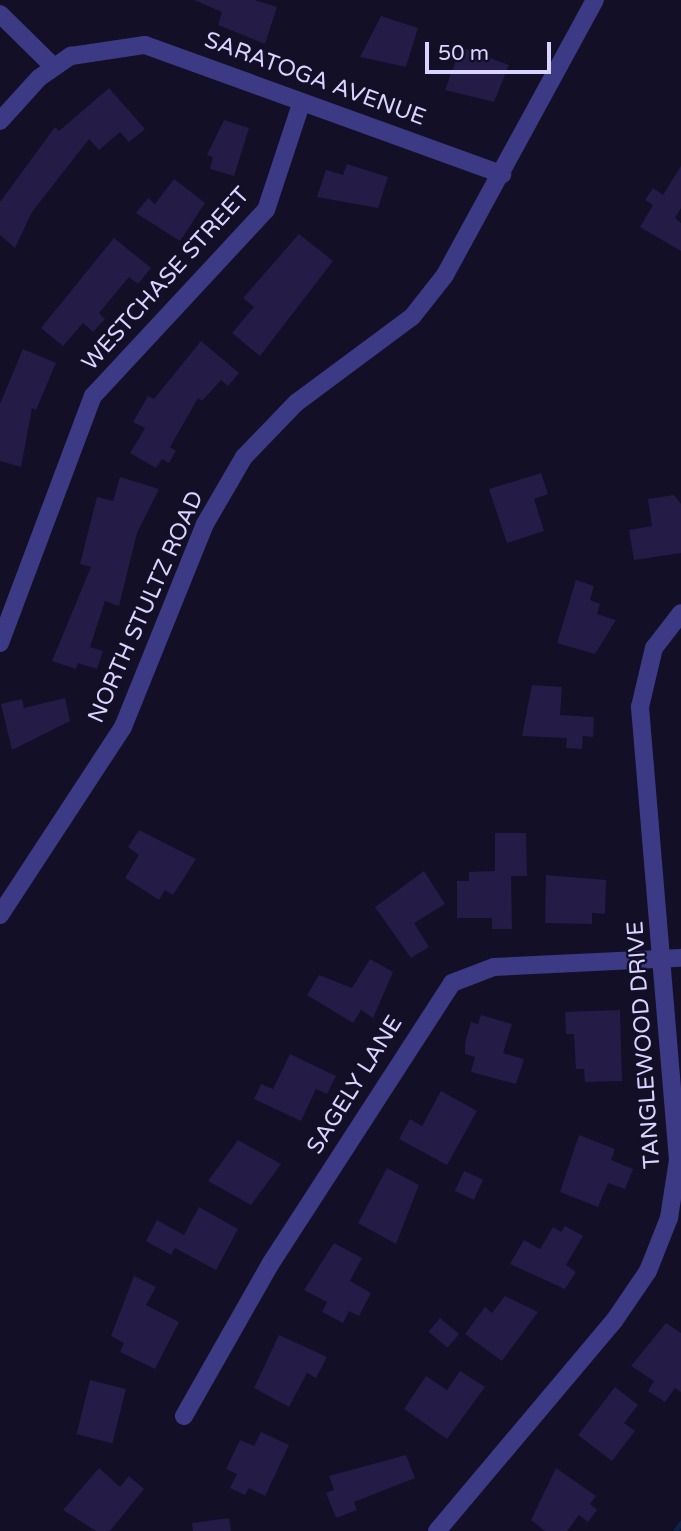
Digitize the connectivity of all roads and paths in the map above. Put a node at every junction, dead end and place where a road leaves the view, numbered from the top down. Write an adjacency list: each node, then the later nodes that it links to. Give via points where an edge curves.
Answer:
1 (595, 0): 6 (street, NORTH STULTZ ROAD)
2 (0, 14): 3 (street)
3 (54, 65): 4 (street, SARATOGA AVENUE, via 108,46 169,51); 5 (street)
4 (301, 104): 6 (street, SARATOGA AVENUE); 8 (street, WESTCHASE STREET, via 266,210 93,396)
5 (0, 121)
6 (502, 174): 9 (street, NORTH STULTZ ROAD, via 465,244 412,317 296,403 244,457 205,524 123,727)
7 (681, 614): 10 (street, TANGLEWOOD DRIVE, via 654,648 640,707)
8 (1, 643)
9 (0, 915)
10 (673, 958): 11 (street, SAGELY LANE, via 494,967 452,983 271,1264); 12 (street, TANGLEWOOD DRIVE, via 678,1160 676,1190 659,1245 614,1321)
11 (184, 1416)
12 (437, 1531)

